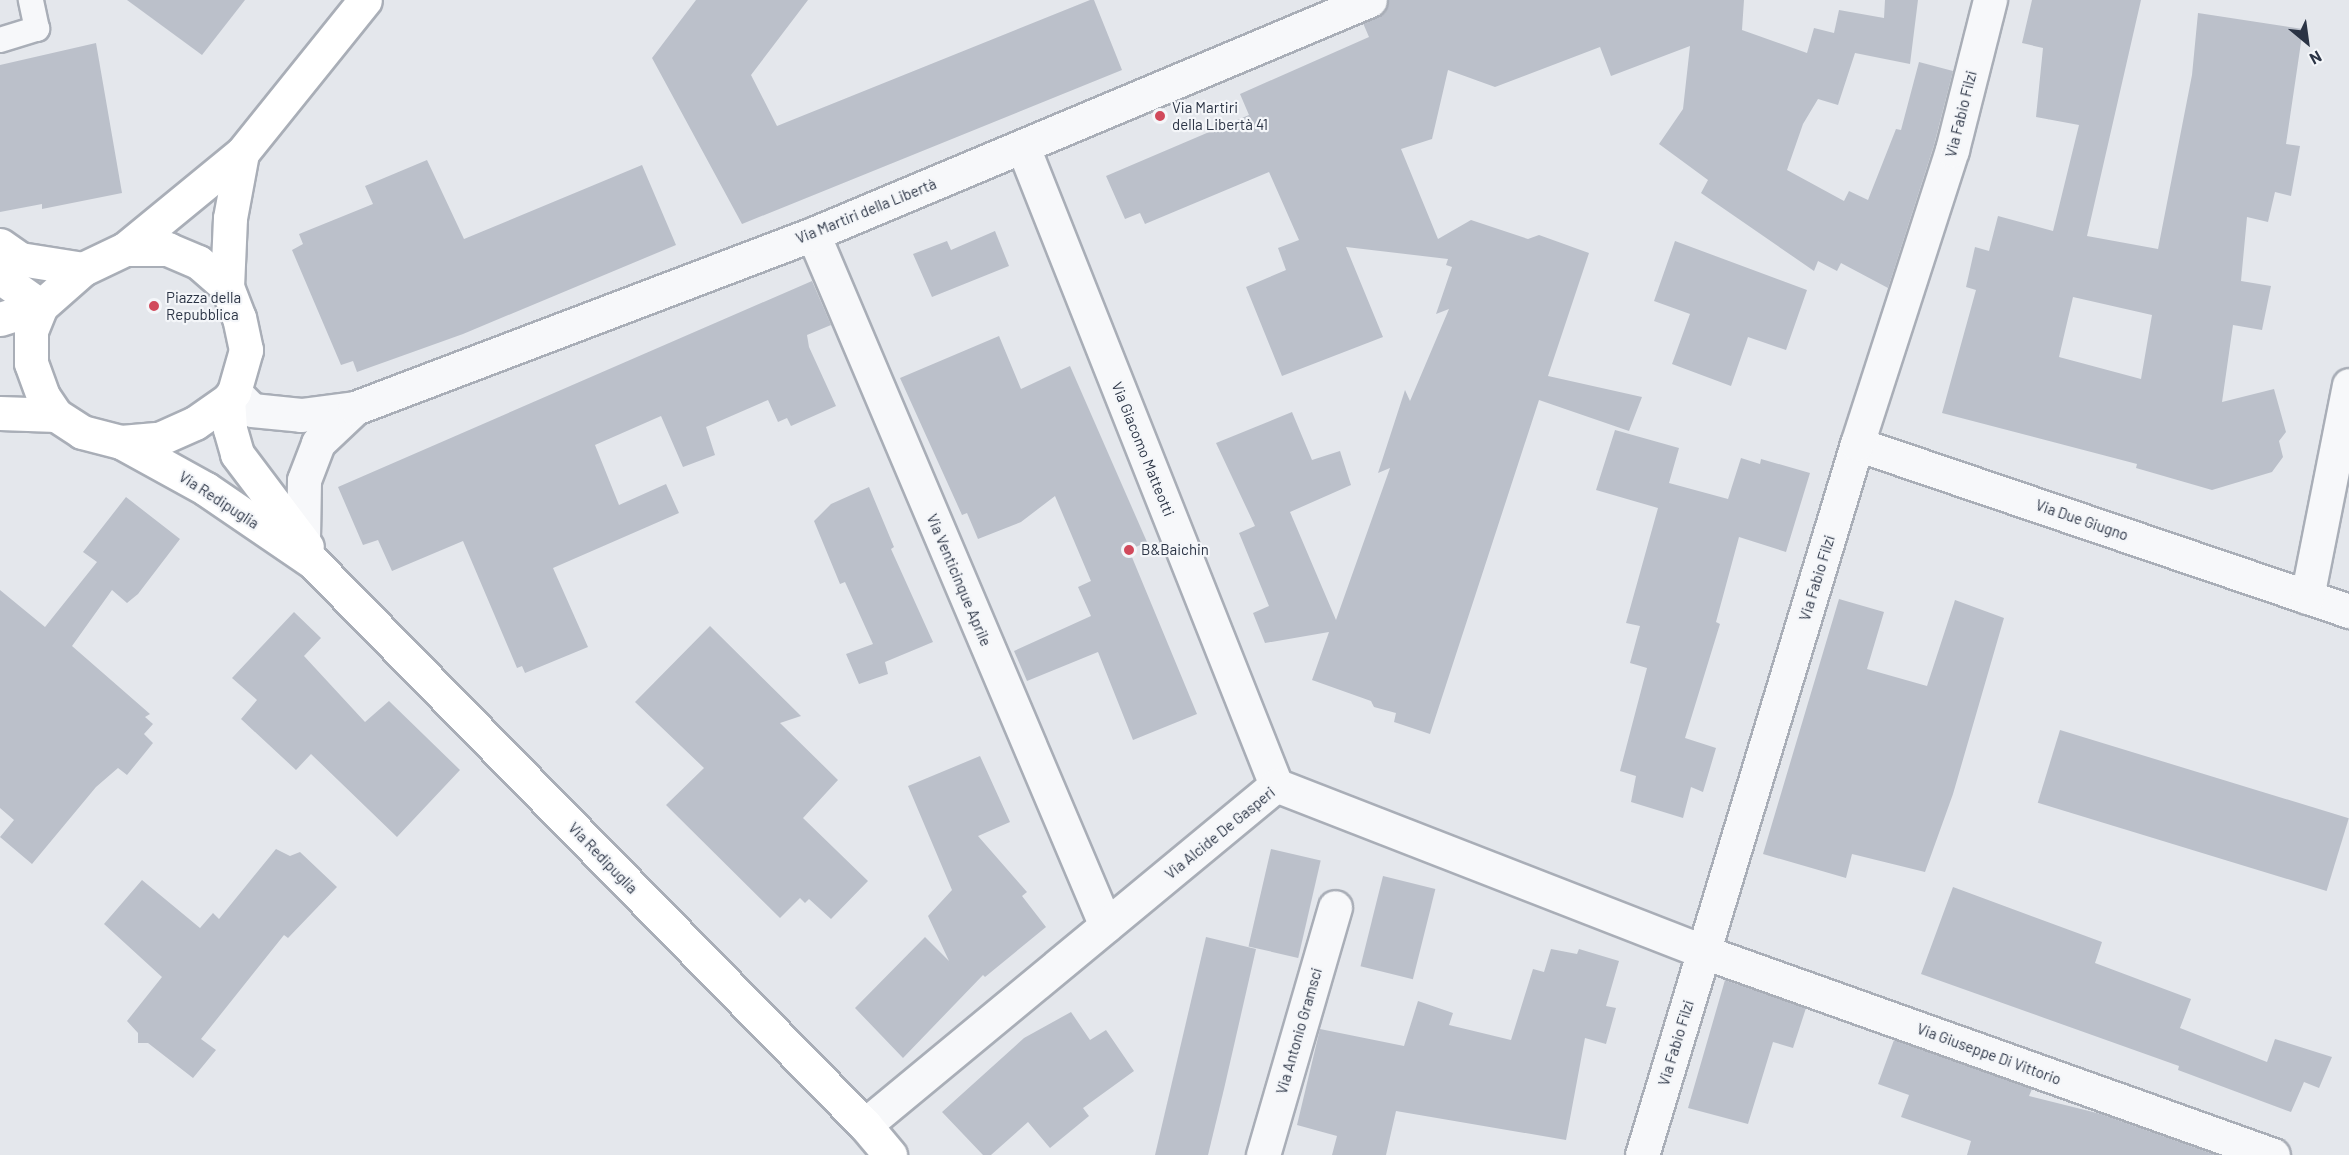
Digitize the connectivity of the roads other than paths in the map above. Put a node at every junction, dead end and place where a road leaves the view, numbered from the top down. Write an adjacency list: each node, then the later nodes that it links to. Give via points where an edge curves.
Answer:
1 (31, 0): 5 (lane, via 36,29)
2 (365, 0): 7 (street)
3 (1370, 0): 6 (street, Via Martiri della Libertà)
4 (1990, 0): 22 (street, Via Fabio Filzi, via 1952,150)
5 (0, 40)
6 (1023, 147): 8 (street, Via Martiri della Libertà); 26 (street, Via Giacomo Matteotti)
7 (242, 153): 10 (street); 13 (street, via 230,218)
8 (813, 234): 18 (street, Via Martiri della Libertà); 28 (street, Via Venticinque Aprile)
9 (0, 245): 11 (street, via 20,259)
10 (125, 249): 11 (street); 13 (street, via 168,249 198,262)
11 (83, 269): 14 (street)
12 (0, 277): 14 (street)
13 (227, 287): 17 (street, via 246,350)
14 (41, 306): 15 (street); 20 (street, via 31,331 31,363 43,396)
15 (0, 320)
16 (2349, 385): 24 (street)
17 (231, 396): 18 (street, Via Martiri della Libertà, via 252,410 301,415); 21 (street, via 195,423 159,439); 23 (street, Via Redipuglia, via 230,429 237,454)
18 (355, 408): 23 (street, Via Martiri della Libertà, via 318,443 304,480)
19 (0, 413): 20 (street)
20 (56, 415): 21 (street, via 82,432)
21 (121, 442): 23 (street, Via Redipuglia)
22 (1857, 444): 24 (street, Via Due Giugno); 29 (street, Via Fabio Filzi)
23 (308, 550): 30 (street, Via Redipuglia)
24 (2307, 597): 25 (street, Via Due Giugno)
25 (2349, 611)
26 (1276, 785): 28 (street, Via Alcide De Gasperi); 29 (street, Via Alcide De Gasperi)
27 (1335, 907): 32 (street, Via Antonio Gramsci)
28 (1106, 926): 30 (street, Via Alcide De Gasperi)
29 (1704, 952): 33 (street, Via Fabio Filzi); 34 (street, Via Giuseppe Di Vittorio)
30 (865, 1125): 31 (street, Via Redipuglia)
31 (890, 1155)
32 (1263, 1155)
33 (1642, 1155)
34 (2273, 1155)

